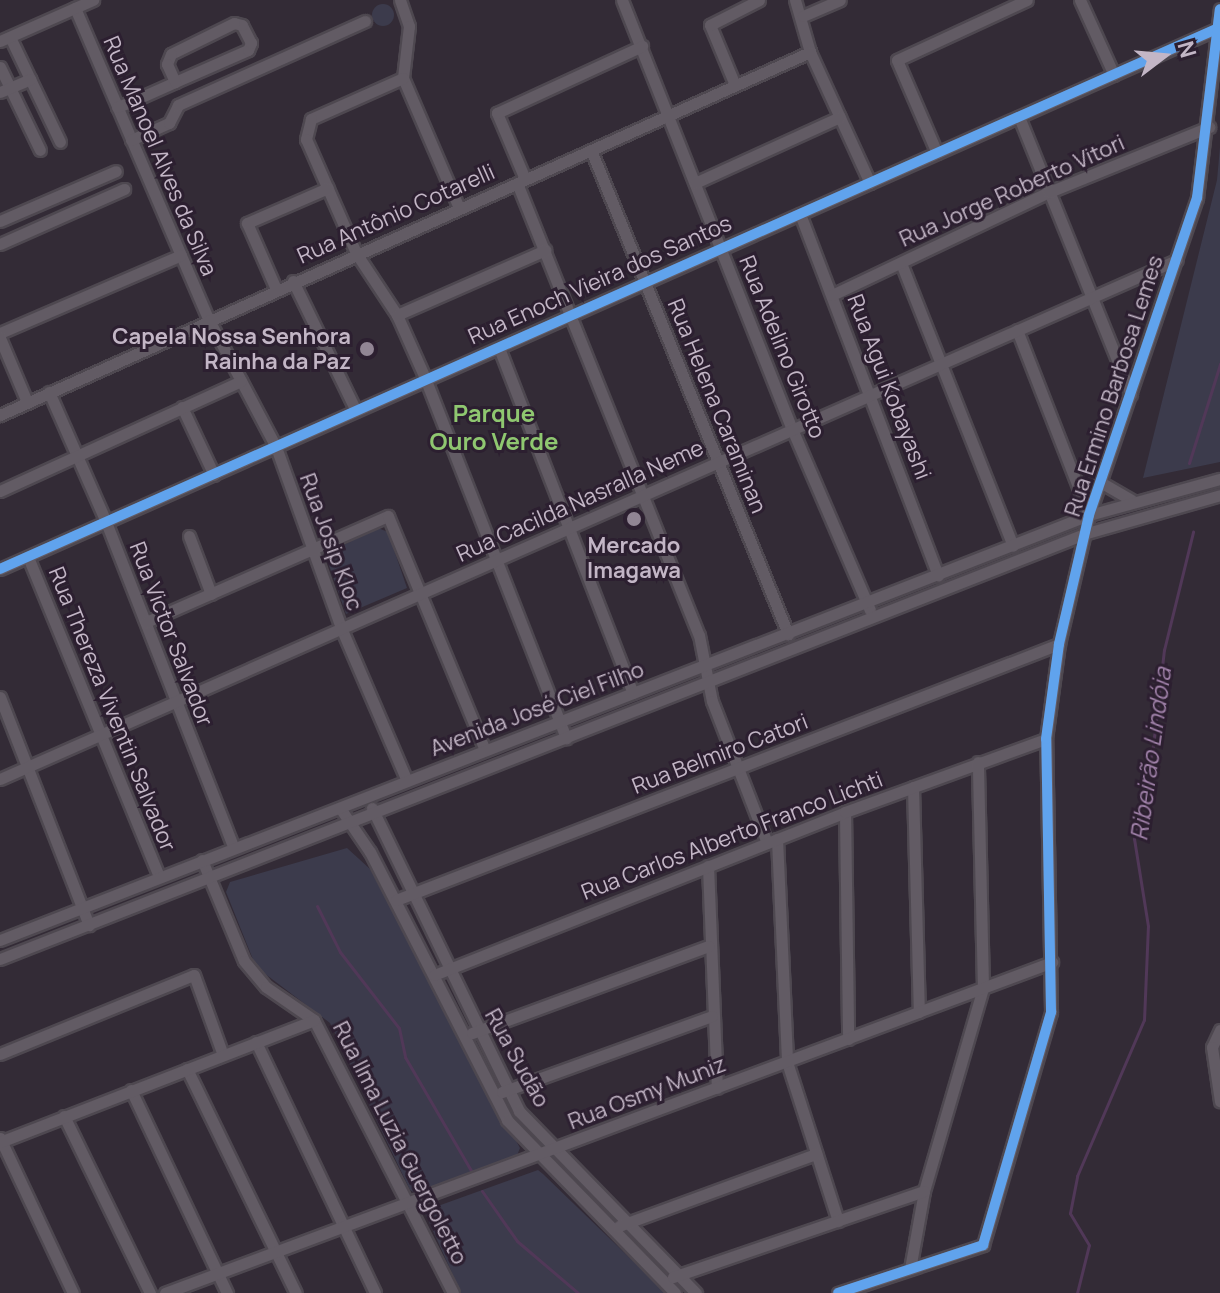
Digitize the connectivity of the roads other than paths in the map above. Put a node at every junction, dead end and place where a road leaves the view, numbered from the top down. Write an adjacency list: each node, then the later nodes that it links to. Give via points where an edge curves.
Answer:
1 (93, 0): 9 (street)
2 (400, 0): 19 (street, via 409,26)
3 (622, 0): 15 (street, Rua Adelino Girotto)
4 (759, 0): 22 (street, via 710,25)
5 (795, 0): 11 (street)
6 (840, 0): 11 (street)
7 (1027, 0): 33 (street, via 897,60)
8 (1080, 0): 18 (street)
9 (75, 8): 14 (street); 24 (street, Rua Manoel Alves da Silva)
10 (1220, 9): 13 (street, Rua Ermino Barbosa Lemes)
11 (803, 16): 16 (street)
12 (365, 21): 29 (street, via 178,105 169,123)
13 (1216, 29): 18 (street, Rua Enoch Vieira dos Santos); 28 (street, Rua Ermino Barbosa Lemes)
14 (5, 39): 20 (street)
15 (642, 46): 25 (street, Rua Adelino Girotto); 35 (street, via 497,113)
16 (810, 52): 22 (street, Rua Antônio Cotarelli); 26 (street)
17 (0, 67): 23 (street)
18 (1114, 75): 27 (street, Rua Enoch Vieira dos Santos)
19 (403, 78): 38 (street, via 311,119 305,129); 41 (street)
20 (30, 79): 23 (street); 30 (street)
21 (175, 82): 21 (street, via 248,50 251,43 242,25 234,23 171,54 167,64); 24 (street)
22 (735, 85): 25 (street, Rua Antônio Cotarelli)
23 (5, 90): 31 (street)
24 (117, 107): 29 (street, Rua Manoel Alves da Silva)
25 (666, 116): 32 (street, Rua Antônio Cotarelli); 36 (street, Rua Adelino Girotto)
26 (840, 117): 36 (street); 37 (street)
27 (1019, 117): 33 (street, Rua Enoch Vieira dos Santos); 40 (street)
28 (1209, 127): 40 (street, Rua Jorge Roberto Vitori); 49 (street, Rua Ermino Barbosa Lemes, via 1197,198)
29 (131, 140): 48 (street, Rua Manoel Alves da Silva)
30 (60, 142)
31 (40, 150)
32 (591, 150): 35 (street, Rua Antônio Cotarelli); 52 (street, Rua Helena Caraminan)
33 (937, 153): 37 (street, Rua Enoch Vieira dos Santos)
34 (116, 171): 43 (street)
35 (521, 181): 41 (street, Rua Antônio Cotarelli); 46 (street)
36 (695, 183): 45 (street, Rua Adelino Girotto)
37 (870, 183): 42 (street, Rua Enoch Vieira dos Santos)
38 (328, 188): 47 (street); 53 (street, via 247,223)
39 (124, 189): 44 (street)
40 (1049, 192): 50 (street, Rua Jorge Roberto Vitori); 55 (street)
41 (459, 208): 47 (street, Rua Antônio Cotarelli)
42 (800, 214): 45 (street, Rua Enoch Vieira dos Santos); 54 (street, Rua Agui Kobayashi)
43 (0, 221)
44 (0, 244)
45 (721, 249): 52 (street, Rua Enoch Vieira dos Santos); 72 (street, Rua Adelino Girotto)
46 (545, 250): 56 (street); 57 (street)
47 (356, 253): 51 (street, Rua Antônio Cotarelli); 56 (street)
48 (181, 255): 58 (street, Rua Manoel Alves da Silva); 60 (street)
49 (1177, 260): 55 (street, Rua Cacilda Nasralla Neme); 67 (street, Rua Ermino Barbosa Lemes)
50 (901, 263): 54 (street, Rua Jorge Roberto Vitori); 62 (street)
51 (293, 281): 53 (street, Rua Antônio Cotarelli); 70 (street)
52 (646, 282): 57 (street, Rua Enoch Vieira dos Santos); 75 (street, Rua Helena Caraminan)
53 (276, 289): 58 (street, Rua Antônio Cotarelli)
54 (832, 295): 66 (street, Rua Agui Kobayashi)
55 (1090, 298): 59 (street, Rua Cacilda Nasralla Neme); 67 (street)
56 (397, 315): 63 (street)
57 (573, 315): 61 (street, Rua Enoch Vieira dos Santos); 81 (street)
58 (209, 320): 64 (street, Rua Josip Kloc); 65 (street, Rua Antônio Cotarelli)
59 (1017, 330): 62 (street, Rua Cacilda Nasralla Neme); 79 (street)
60 (0, 335): 68 (street)
61 (499, 348): 63 (street, Rua Enoch Vieira dos Santos); 86 (street)
62 (942, 363): 66 (street, Rua Cacilda Nasralla Neme); 89 (street)
63 (425, 378): 70 (street, Rua Enoch Vieira dos Santos); 92 (street)
64 (241, 381): 69 (street); 73 (street, Rua Josip Kloc)
65 (49, 392): 68 (street, Rua Antônio Cotarelli); 74 (street, Rua Victor Salvador)
66 (872, 394): 72 (street, Rua Cacilda Nasralla Neme); 94 (street, Rua Agui Kobayashi)
67 (1131, 394): 78 (street, Rua Ermino Barbosa Lemes)
68 (27, 402): 71 (street, Rua Antônio Cotarelli)
69 (182, 407): 74 (street); 76 (street)
70 (356, 411): 73 (street, Rua Enoch Vieira dos Santos)
71 (0, 415)
72 (792, 429): 75 (street, Rua Cacilda Nasralla Neme); 97 (street, Rua Adelino Girotto)
73 (276, 447): 76 (street, Rua Enoch Vieira dos Santos); 90 (street, Rua Josip Kloc)
74 (77, 454): 80 (street); 85 (street, Rua Victor Salvador)
75 (718, 462): 81 (street, Rua Cacilda Nasralla Neme); 101 (street, Rua Helena Caraminan)
76 (214, 475): 85 (street, Rua Enoch Vieira dos Santos)
77 (1220, 479): 83 (street, Avenida José Ciel Filho)
78 (1102, 483): 79 (street); 83 (street); 84 (street, Rua Ermino Barbosa Lemes)
79 (1077, 485): 84 (street)
80 (0, 491)
81 (645, 494): 86 (street, Rua Cacilda Nasralla Neme); 103 (street, via 699,635)
82 (1220, 495): 87 (street, Avenida José Ciel Filho)
83 (1131, 500): 84 (street, Avenida José Ciel Filho)
84 (1089, 515): 87 (street, Rua Ermino Barbosa Lemes); 89 (street, Avenida José Ciel Filho)
85 (106, 522): 91 (street, Rua Enoch Vieira dos Santos); 99 (street, Rua Victor Salvador)
86 (570, 527): 92 (street, Rua Cacilda Nasralla Neme); 105 (street)
87 (1087, 533): 98 (street, Avenida José Ciel Filho); 102 (street, Rua Ermino Barbosa Lemes)
88 (189, 536): 96 (street)
89 (1013, 546): 94 (street, Avenida José Ciel Filho)
90 (312, 551): 95 (street, via 388,516); 96 (street); 100 (street, Rua Josip Kloc)
91 (28, 557): 93 (street, Rua Enoch Vieira dos Santos); 109 (street, Rua Thereza Viventin Salvador)
92 (495, 561): 95 (street, Rua Cacilda Nasralla Neme); 108 (street)
93 (0, 569)
94 (938, 576): 97 (street, Avenida José Ciel Filho)
95 (420, 593): 100 (street, Rua Cacilda Nasralla Neme); 112 (street)
96 (211, 594): 99 (street)
97 (868, 604): 98 (street, Rua Adelino Girotto); 101 (street, Avenida José Ciel Filho)
98 (874, 619): 104 (street, Avenida José Ciel Filho)
99 (146, 622): 107 (street, Rua Victor Salvador)
100 (342, 630): 107 (street, Rua Cacilda Nasralla Neme); 117 (street, Rua Josip Kloc)
101 (788, 634): 103 (street, Avenida José Ciel Filho)
102 (1059, 644): 111 (street, Rua Ermino Barbosa Lemes); 115 (street, Rua Belmiro Catori)
103 (704, 665): 104 (street); 105 (street, Avenida José Ciel Filho)
104 (707, 684): 110 (street, Avenida José Ciel Filho); 115 (street)
105 (633, 693): 108 (street, Avenida José Ciel Filho)
106 (0, 697): 114 (street)
107 (176, 701): 109 (street, Rua Cacilda Nasralla Neme); 125 (street, Rua Victor Salvador)
108 (559, 721): 110 (street); 112 (street, Avenida José Ciel Filho)
109 (101, 734): 114 (street, Rua Cacilda Nasralla Neme); 128 (street, Rua Thereza Viventin Salvador)
110 (566, 738): 122 (street, Avenida José Ciel Filho)
111 (1046, 739): 113 (street, Rua Carlos Alberto Franco Lichti); 138 (street, Rua Ermino Barbosa Lemes)
112 (485, 750): 117 (street, Avenida José Ciel Filho)
113 (978, 762): 118 (street, Rua Carlos Alberto Franco Lichti); 141 (street)
114 (28, 767): 116 (street, Rua Cacilda Nasralla Neme); 132 (street)
115 (738, 768): 124 (street); 130 (street, Rua Belmiro Catori)
116 (0, 779)
117 (407, 781): 119 (street, Avenida José Ciel Filho)
118 (913, 787): 121 (street, Rua Carlos Alberto Franco Lichti); 142 (street)
119 (367, 797): 120 (street, Avenida José Ciel Filho); 122 (street, Rua Sudão)
120 (340, 808): 123 (street, Rua Sudão); 125 (street, Avenida José Ciel Filho)
121 (845, 812): 124 (street, Rua Carlos Alberto Franco Lichti); 148 (street)
122 (374, 814): 123 (street, Avenida José Ciel Filho); 130 (street, Rua Sudão)
123 (347, 824): 129 (street, Avenida José Ciel Filho); 131 (street, Rua Sudão, via 370,852)
124 (772, 841): 127 (street, Rua Carlos Alberto Franco Lichti); 152 (street)
125 (234, 848): 126 (street, Avenida José Ciel Filho)
126 (202, 860): 128 (street, Avenida José Ciel Filho); 129 (street, Rua Ilma Luzia Guergoletto)
127 (708, 866): 136 (street); 139 (street, Rua Carlos Alberto Franco Lichti)
128 (159, 877): 132 (street, Avenida José Ciel Filho)
129 (209, 878): 134 (street, Avenida José Ciel Filho); 144 (street, Rua Ilma Luzia Guergoletto, via 244,961 266,987)
130 (412, 894): 131 (street, Rua Belmiro Catori); 139 (street, Rua Sudão)
131 (396, 900): 140 (street, Rua Sudão)
132 (83, 907): 134 (street); 135 (street, Avenida José Ciel Filho)
133 (0, 923): 135 (street)
134 (89, 925): 137 (street, Avenida José Ciel Filho)
135 (3, 939)
136 (709, 946): 143 (street); 146 (street)
137 (0, 959)
138 (1052, 962): 141 (street, Rua Osmy Muniz); 172 (street, Rua Ermino Barbosa Lemes, via 1051,1012 983,1245)
139 (448, 969): 140 (street, Rua Carlos Alberto Franco Lichti); 146 (street, Rua Sudão)
140 (434, 975): 147 (street, Rua Sudão)
141 (983, 988): 142 (street, Rua Osmy Muniz); 165 (street)
142 (919, 1012): 148 (street, Rua Osmy Muniz)
143 (712, 1016): 155 (street); 157 (street)
144 (314, 1020): 149 (street); 166 (street, Rua Ilma Luzia Guergoletto)
145 (1220, 1030): 154 (street, via 1212,1047)
146 (478, 1031): 147 (street); 157 (street, Rua Sudão)
147 (464, 1037): 158 (street, Rua Sudão)
148 (848, 1039): 152 (street, Rua Osmy Muniz)
149 (256, 1042): 151 (street); 169 (street)
150 (0, 1054): 151 (street, via 194,975)
151 (223, 1055): 153 (street)
152 (787, 1062): 155 (street, Rua Osmy Muniz); 163 (street)
153 (187, 1069): 156 (street); 171 (street)
154 (1219, 1080): 159 (street)
155 (717, 1088): 162 (street, Rua Osmy Muniz)
156 (131, 1090): 160 (street); 173 (street)
157 (507, 1090): 158 (street); 162 (street, Rua Sudão)
158 (493, 1095): 164 (street, Rua Sudão, via 507,1120)
159 (1220, 1101)
160 (64, 1116): 161 (street); 177 (street)
161 (0, 1141): 176 (street)
162 (554, 1149): 164 (street, Rua Osmy Muniz); 168 (street, Rua Sudão)
163 (816, 1154): 167 (street); 168 (street)
164 (540, 1155): 166 (street, Rua Osmy Muniz); 170 (street, Rua Sudão)
165 (924, 1191): 167 (street); 172 (street)
166 (408, 1203): 169 (street, Rua Osmy Muniz); 182 (street, Rua Ilma Luzia Guergoletto)
167 (838, 1221): 174 (street)
168 (626, 1224): 170 (street); 174 (street, Rua Sudão)
169 (341, 1228): 171 (street, Rua Osmy Muniz); 181 (street)
170 (611, 1228): 175 (street, Rua Sudão)
171 (276, 1252): 173 (street, Rua Osmy Muniz); 180 (street)
172 (910, 1269): 185 (street)
173 (217, 1273): 178 (street, Rua Osmy Muniz); 179 (street)
174 (678, 1275): 175 (street); 184 (street, Rua Sudão)
175 (661, 1280): 183 (street, Rua Sudão)
176 (73, 1293)
177 (150, 1293)
178 (165, 1293)
179 (227, 1293)
180 (296, 1293)
181 (375, 1293)
182 (453, 1293)
183 (675, 1293)
184 (696, 1293)
185 (838, 1293)

